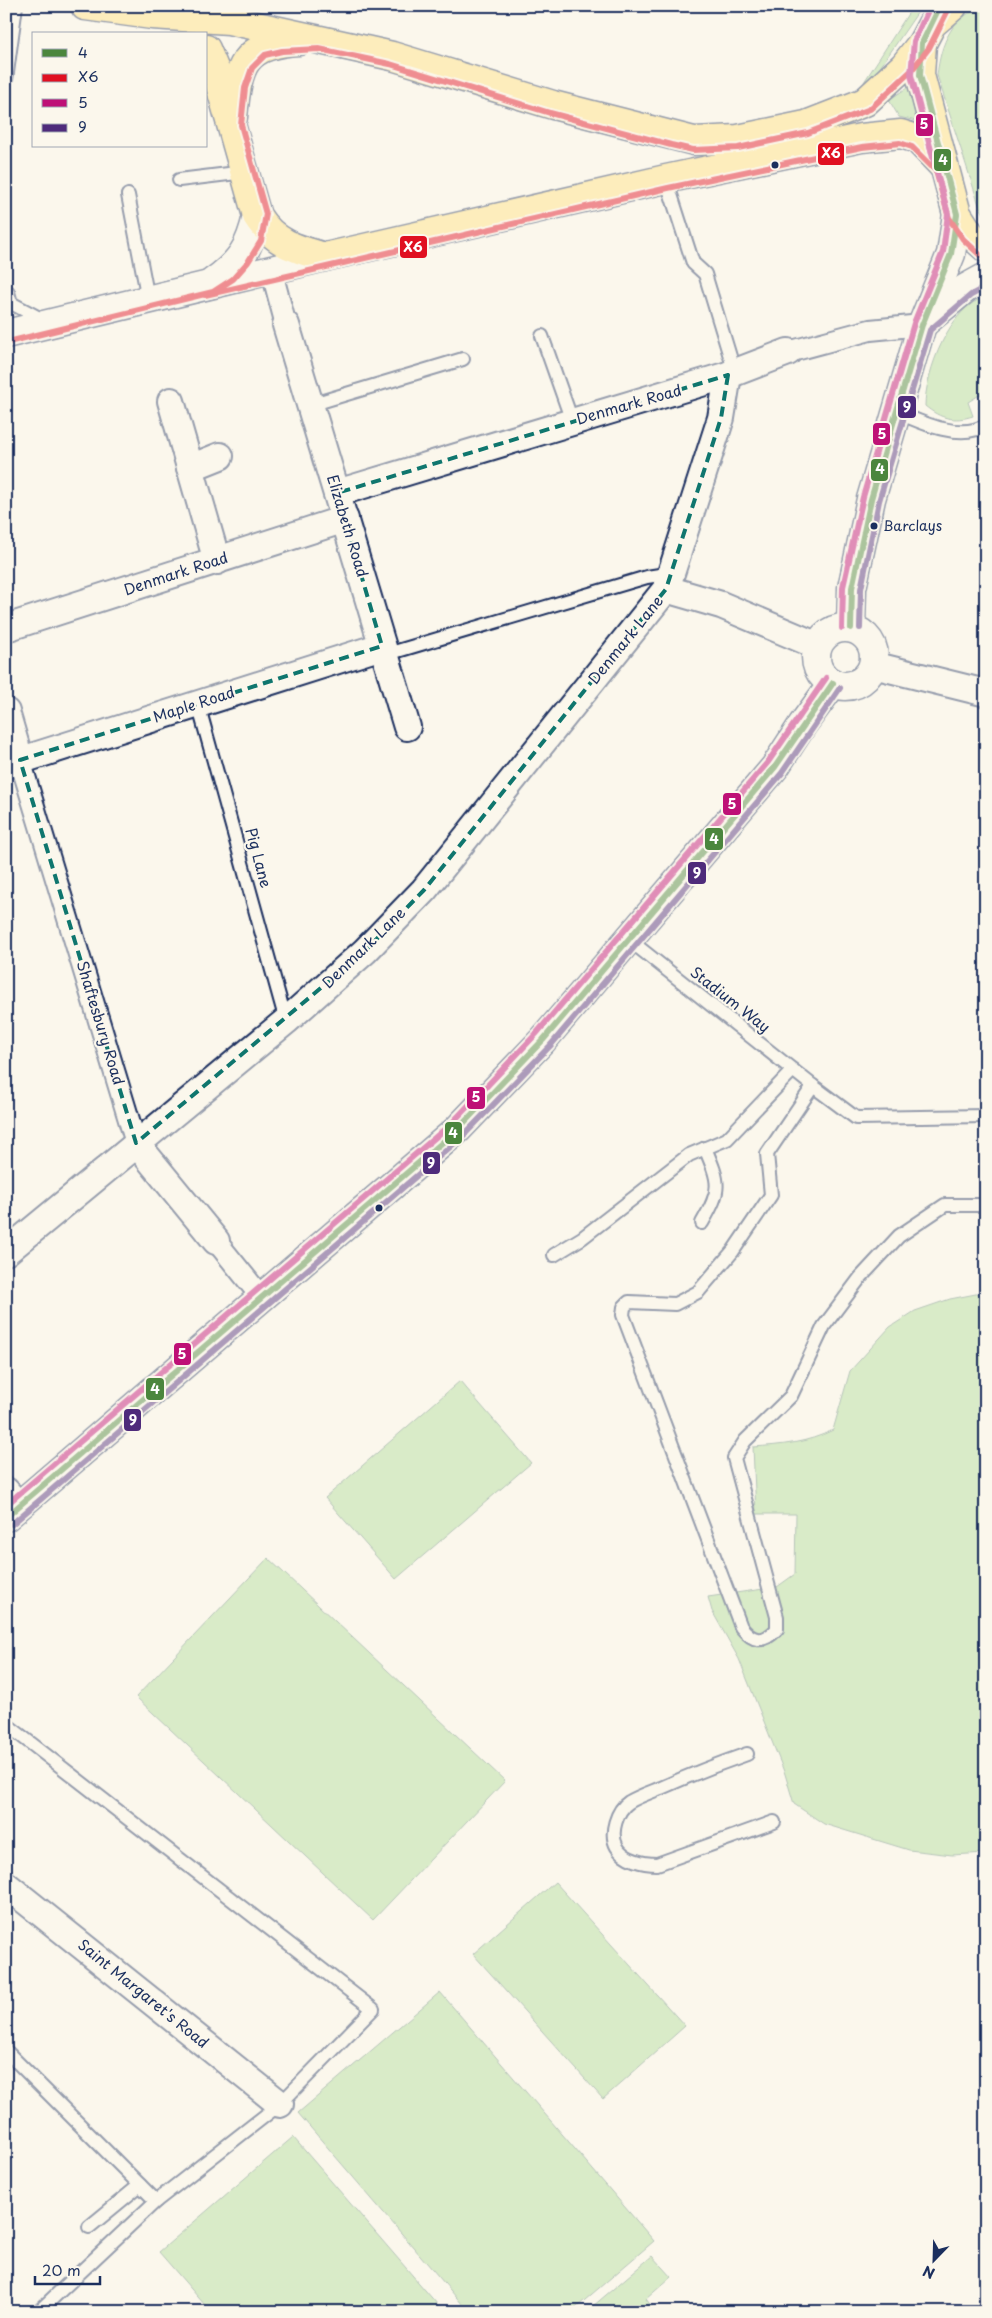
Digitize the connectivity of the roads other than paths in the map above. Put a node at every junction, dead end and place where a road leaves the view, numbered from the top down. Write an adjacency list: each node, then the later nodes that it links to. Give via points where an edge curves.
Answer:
1 (16, 6): 9 (lane)
2 (85, 6): 4 (main road)
3 (953, 6): 5 (main road)
4 (152, 15): 6 (main road); 7 (main road, via 230,20)
5 (931, 25): 7 (main road, via 904,66 865,102 806,125 738,139 694,141 553,105 392,56); 11 (main road, via 920,75)
6 (189, 32)
7 (320, 40): 10 (main road, via 261,46 244,63 236,86)
8 (208, 54): 10 (main road)
9 (6, 80)
10 (232, 126): 12 (main road)
11 (944, 167): 13 (main road, via 917,139 901,134 861,138); 16 (main road)
12 (245, 172): 14 (lane); 17 (main road)
13 (666, 179): 19 (main road); 32 (lane, via 693,263 705,274)
14 (179, 180)
15 (128, 195): 24 (lane)
16 (957, 214): 18 (main road, via 970,234); 27 (main road, via 951,254)
17 (257, 216): 19 (main road, via 265,230 280,241); 22 (main road, via 252,239 242,256)
18 (986, 248)
19 (326, 257): 20 (main road)
20 (271, 270): 22 (main road); 26 (street)
21 (986, 277): 27 (main road, via 966,288)
22 (210, 284): 24 (main road)
23 (8, 292): 25 (lane, via 11,304)
24 (148, 299): 25 (main road)
25 (48, 322): 28 (main road)
26 (286, 325): 34 (street, Elizabeth Road)
27 (922, 325): 30 (street, Denmark Road, via 870,330); 35 (main road)
28 (6, 334)
29 (542, 336): 36 (lane)
30 (788, 352): 32 (street, Denmark Road)
31 (463, 359): 34 (lane)
32 (732, 374): 36 (street, Denmark Road); 43 (street, Denmark Lane)
33 (171, 401): 39 (street)
34 (310, 405): 40 (street, Elizabeth Road)
35 (897, 412): 37 (lane, via 946,430 978,430); 45 (main road, via 871,499 852,588)
36 (572, 422): 40 (street, Denmark Road)
37 (986, 425)
38 (220, 456): 39 (street)
39 (190, 468): 42 (street)
40 (337, 494): 41 (street, Elizabeth Road)
41 (345, 519): 42 (street, Denmark Road); 47 (street, Elizabeth Road)
42 (217, 561): 44 (street, Denmark Road)
43 (669, 581): 46 (street, Denmark Lane); 47 (lane, via 647,577); 56 (street, Denmark Lane, via 424,890 364,951)
44 (6, 628)
45 (852, 628): 46 (main road, via 839,628 827,634); 48 (main road, via 861,632 871,644)
46 (818, 646): 49 (main road, via 818,666 825,678)
47 (383, 650): 51 (street, Maple Road); 53 (street, Elizabeth Road)
48 (873, 665): 49 (main road, via 856,684); 50 (street)
49 (833, 683): 55 (main road, via 775,768)
50 (986, 693)
51 (198, 704): 54 (street, Maple Road); 56 (lane, Pig Lane)
52 (6, 712): 54 (street, Shaftesbury Road)
53 (407, 727)
54 (13, 763): 60 (street, Shaftesbury Road)
55 (628, 939): 57 (lane, Stadium Way); 67 (main road, via 543,1040 458,1129)
56 (286, 1021): 60 (street, Denmark Lane)
57 (793, 1070): 58 (lane, Stadium Way); 61 (lane, via 727,1139)
58 (813, 1086): 59 (lane, Stadium Way, via 856,1118); 62 (lane, via 767,1154 771,1194 733,1251 698,1292 675,1304 630,1302 624,1307 623,1315 741,1627 748,1636 759,1640 769,1637 777,1629 777,1617 734,1458 745,1441 791,1396 824,1326 860,1278 899,1236 945,1205)
59 (986, 1116)
60 (136, 1143): 64 (street, Shaftesbury Road); 65 (street, Denmark Lane)
61 (705, 1148): 63 (lane, via 717,1185 716,1196); 66 (lane, via 689,1155 582,1238)
62 (986, 1205)
63 (702, 1222)
64 (216, 1241): 67 (street, Shaftesbury Road)
65 (6, 1252)
66 (554, 1255)
67 (262, 1298): 68 (main road)
68 (10, 1505)
69 (6, 1724): 74 (lane, via 373,2009)
70 (748, 1754): 71 (lane, via 708,1767 628,1802 616,1818 613,1833 617,1847 642,1864 658,1864)
71 (774, 1822)
72 (6, 1885): 74 (street, Saint Margaret's Road)
73 (6, 2051): 75 (lane)
74 (280, 2104): 76 (lane)
75 (140, 2185): 76 (lane); 77 (lane)
76 (156, 2201): 78 (lane)
77 (89, 2227)
78 (38, 2312)

